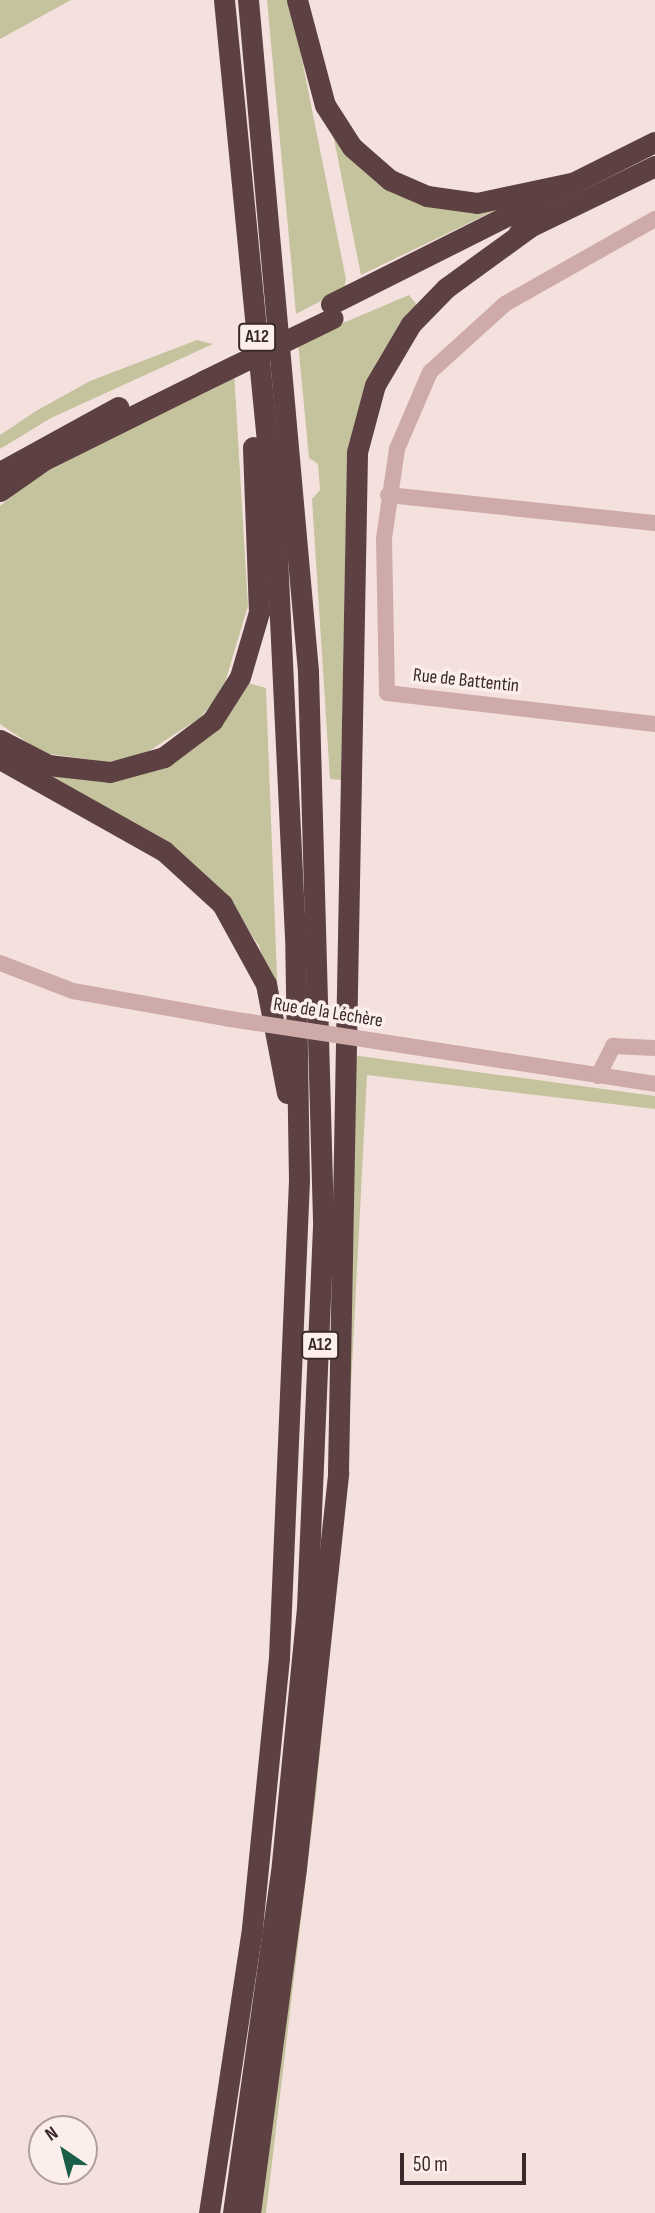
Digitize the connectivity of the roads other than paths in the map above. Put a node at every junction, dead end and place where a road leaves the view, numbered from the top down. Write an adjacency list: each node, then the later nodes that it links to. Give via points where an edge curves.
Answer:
1 (210, 0): 17 (highway, via 262,578 251,647 212,721 152,762 110,772 72,770 36,761)
2 (224, 0): 23 (highway, A12, via 276,534 295,937)
3 (248, 0): 25 (highway, A12, via 308,671 323,1220 307,1608 281,1873)
4 (297, 0): 7 (highway, via 325,105 352,147 390,180 427,196 477,203)
5 (655, 142): 7 (highway)
6 (655, 166): 9 (highway)
7 (571, 183): 10 (highway)
8 (655, 219): 14 (street, Rue de Battentin, via 520,293 446,354 410,408)
9 (530, 227): 10 (highway); 26 (highway, via 446,288 405,332 375,385 356,452 338,1472 296,1868)
10 (332, 311): 11 (highway, bridge)
11 (203, 374): 12 (highway, via 61,434); 13 (highway, via 44,460)
12 (0, 472)
13 (0, 491)
14 (388, 495): 15 (street); 16 (street, Rue de Battentin, via 387,693)
15 (655, 523)
16 (655, 724)
17 (0, 740)
18 (0, 759): 23 (highway, via 164,851 233,917 272,1003)
19 (0, 962): 21 (street, Rue de la Léchère, bridge, via 73,991)
20 (655, 1048): 21 (street, via 613,1046)
21 (598, 1076): 22 (street, Rue de la Léchère)
22 (655, 1084)
23 (299, 1181): 24 (highway, A12, via 291,1475 278,1670 252,1928)
24 (209, 2213)
25 (233, 2213)
26 (250, 2213)

